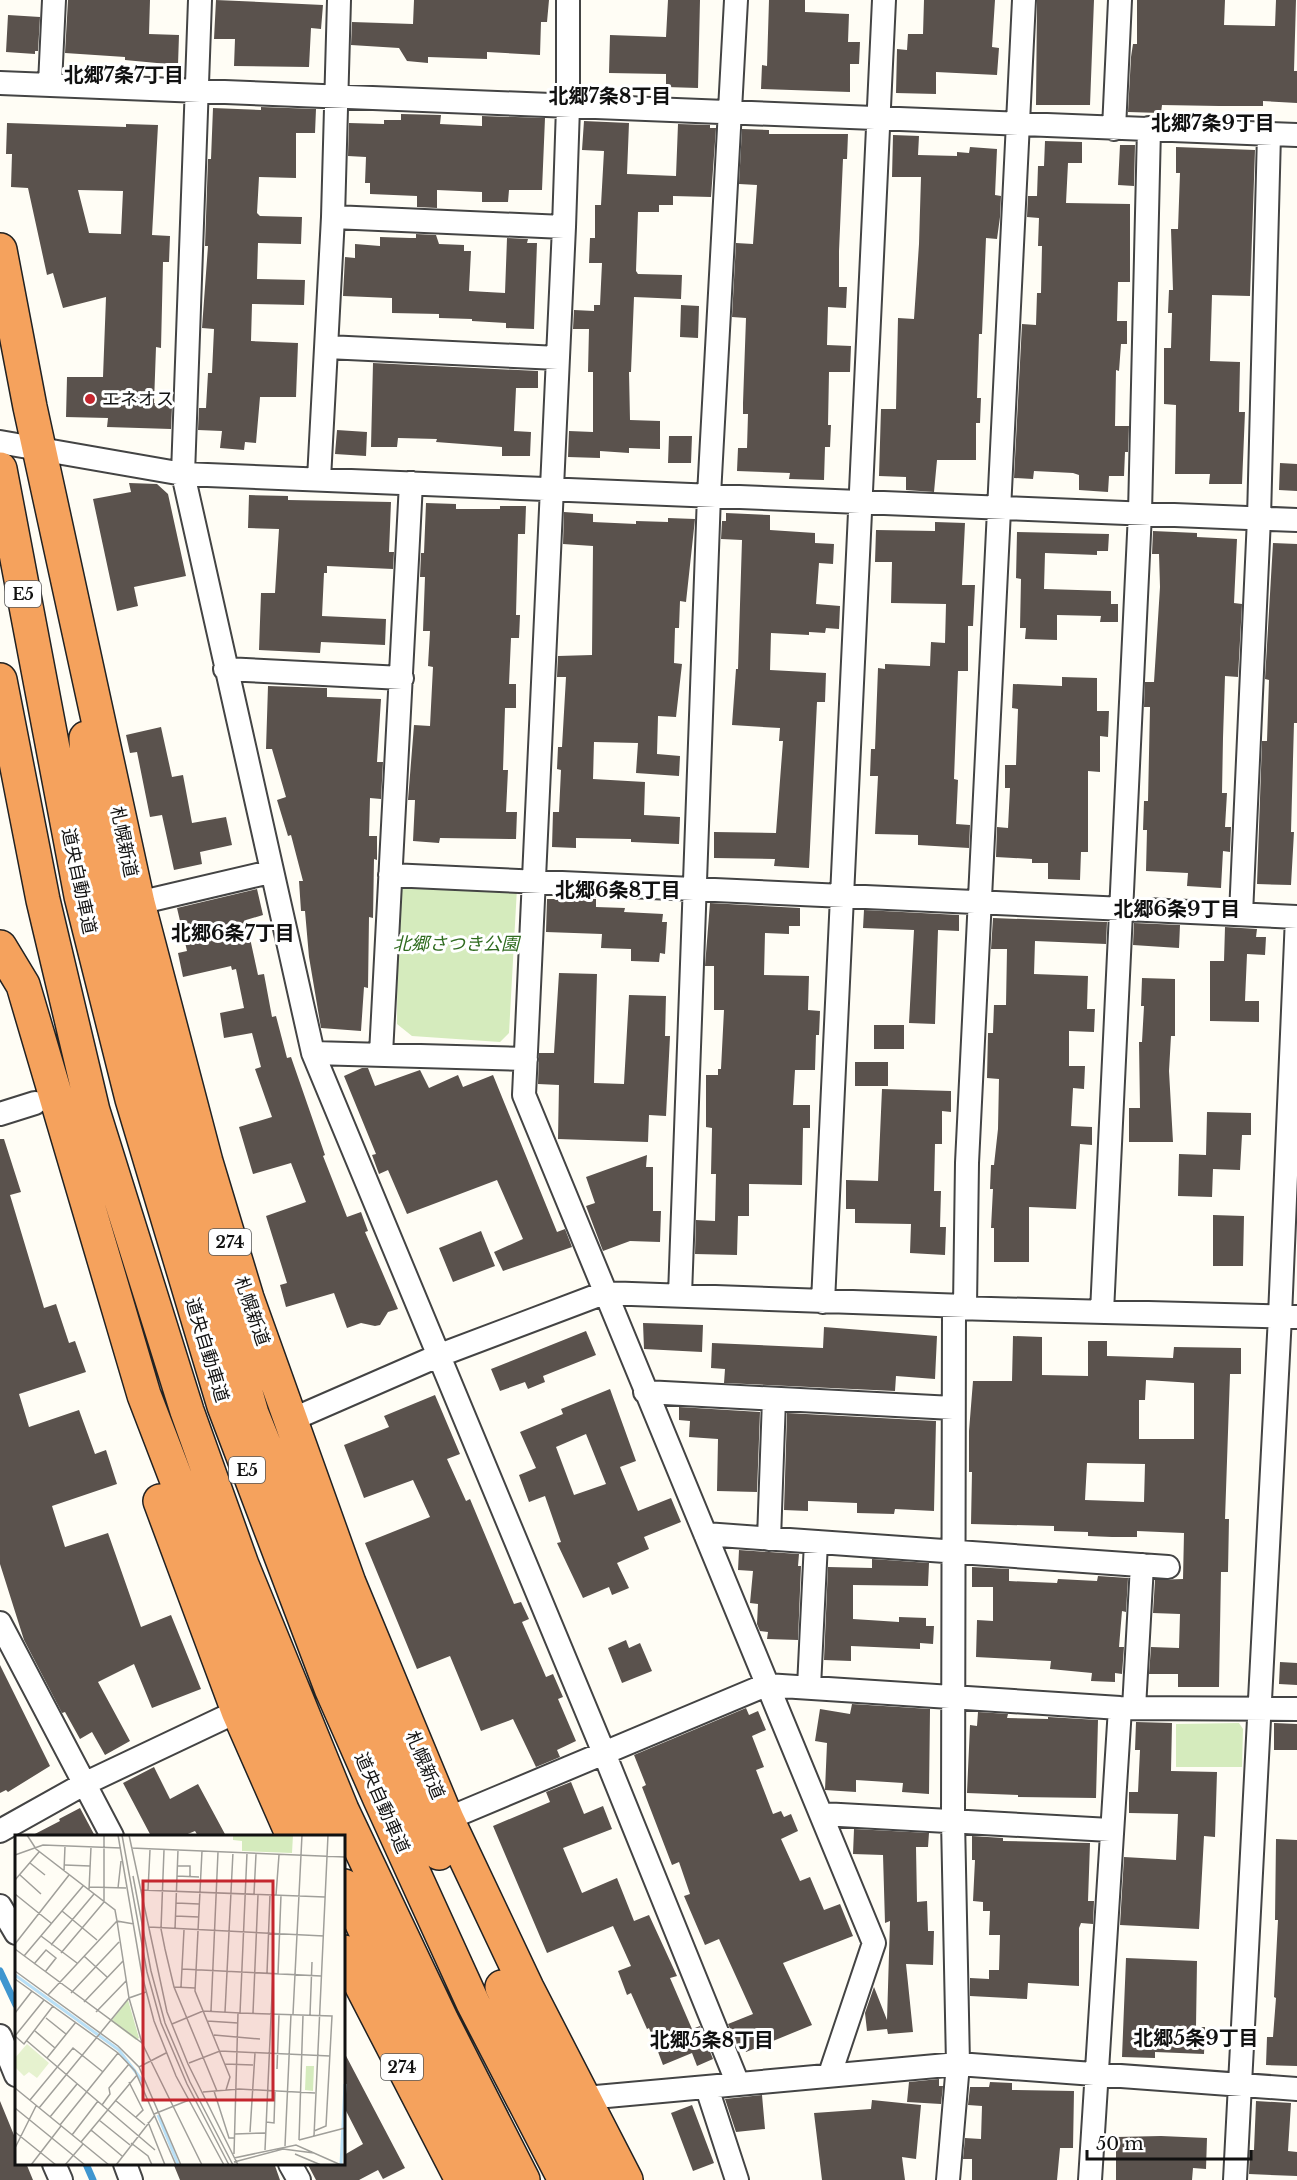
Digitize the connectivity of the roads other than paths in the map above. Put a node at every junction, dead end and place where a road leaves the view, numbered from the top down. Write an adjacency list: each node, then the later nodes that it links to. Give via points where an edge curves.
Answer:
1 (54, 0): 10 (street)
2 (200, 0): 11 (street)
3 (339, 0): 12 (street)
4 (568, 0): 13 (street)
5 (736, 0): 14 (street)
6 (884, 0): 15 (street)
7 (1024, 0): 16 (street)
8 (1120, 0): 18 (street)
9 (0, 83): 10 (street)
10 (50, 84): 11 (street)
11 (196, 90): 12 (street); 29 (street)
12 (335, 95): 13 (street); 21 (street)
13 (568, 107): 14 (street); 22 (street)
14 (730, 111): 15 (street); 33 (street)
15 (879, 118): 16 (street); 34 (street)
16 (1018, 124): 18 (street); 35 (street)
17 (1149, 128): 18 (street); 19 (street); 36 (street)
18 (1114, 129)
19 (1269, 134): 20 (street); 37 (street)
20 (1297, 135)
21 (333, 217): 22 (street); 24 (street)
22 (564, 227): 25 (street)
23 (0, 250): 27 (highway, 札幌新道 / 274)
24 (327, 346): 25 (street); 30 (street)
25 (558, 358): 32 (street)
26 (0, 442): 27 (street)
27 (40, 450): 29 (street); 39 (highway, 札幌新道 / 274)
28 (0, 470): 117 (highway, 道央自動車道 / E5, via 84,908 132,1099 224,1406 331,1688 473,2002)
29 (183, 474): 30 (street); 40 (street)
30 (319, 479): 31 (street)
31 (411, 483): 32 (street); 41 (street)
32 (553, 489): 33 (street); 45 (street)
33 (709, 495): 34 (street); 46 (street)
34 (861, 502): 35 (street); 47 (street)
35 (1000, 507): 36 (street); 48 (street)
36 (1140, 513): 37 (street); 50 (street)
37 (1259, 518): 38 (street); 51 (street)
38 (1297, 520)
39 (82, 652): 49 (highway, 札幌新道 / 274); 118 (highway, via 88,803 125,963 252,1414 380,1730)
40 (225, 669): 41 (street); 43 (street)
41 (402, 678): 44 (street)
42 (0, 680): 116 (highway, 道央自動車道 / E5, via 43,900 93,1110 187,1411 287,1680 342,1810)
43 (270, 872): 49 (street); 55 (street)
44 (390, 875): 45 (street); 56 (street)
45 (534, 881): 46 (street); 57 (street)
46 (697, 889): 47 (street); 61 (street)
47 (841, 896): 48 (street); 62 (street)
48 (981, 902): 50 (street); 63 (street, via 967,1163 965,1306)
49 (138, 903): 70 (highway, 札幌新道 / 274, via 206,1162 247,1298)
50 (1119, 908): 51 (street); 64 (street)
51 (1241, 914): 52 (street)
52 (1297, 917): 65 (street)
53 (0, 947): 94 (highway, via 23,985 144,1395 220,1593)
54 (0, 966): 58 (highway)
55 (313, 1053): 56 (street); 66 (street)
56 (381, 1054): 57 (street)
57 (526, 1059): 60 (street, via 524,1095)
58 (35, 1103): 59 (street); 84 (highway, via 119,1390)
59 (0, 1114)
60 (604, 1293): 61 (street); 66 (street); 67 (street)
61 (681, 1296): 62 (street)
62 (823, 1302): 63 (street)
63 (954, 1308): 64 (street); 69 (street)
64 (1102, 1312): 65 (street)
65 (1289, 1317): 82 (street)
66 (440, 1355): 70 (street); 85 (street)
67 (645, 1392): 68 (street); 71 (street)
68 (774, 1399): 69 (street); 72 (street)
69 (953, 1408): 74 (street)
70 (291, 1420): 88 (highway, 札幌新道 / 274, via 349,1583)
71 (705, 1534): 72 (street); 78 (street)
72 (769, 1539): 73 (street)
73 (816, 1542): 74 (street); 79 (street)
74 (955, 1554): 75 (street); 80 (street)
75 (1142, 1565): 76 (street); 81 (street)
76 (1168, 1567)
77 (0, 1623): 86 (street)
78 (766, 1685): 79 (street); 85 (street); 87 (street)
79 (809, 1687): 80 (street)
80 (955, 1697): 81 (street); 89 (street)
81 (1127, 1708): 82 (street); 90 (street)
82 (1260, 1709): 83 (street); 105 (street)
83 (1297, 1709)
84 (238, 1711): 86 (street); 93 (highway)
85 (604, 1753): 88 (street); 104 (street)
86 (84, 1784): 91 (street); 92 (street)
87 (822, 1814): 89 (street); 102 (street, via 874,1943)
88 (447, 1819): 108 (highway, 札幌新道 / 274, via 527,1988)
89 (953, 1821): 90 (street); 100 (street)
90 (1110, 1830): 103 (street)
91 (0, 1831)
92 (111, 1835)
93 (293, 1835)
94 (321, 1835)
95 (345, 1888): 112 (highway, via 445,2098)
96 (0, 1906): 97 (street)
97 (15, 1931)
98 (345, 1955): 112 (highway, 274)
99 (0, 2036): 101 (street)
100 (958, 2064): 102 (street); 103 (street); 121 (street)
101 (15, 2073)
102 (830, 2074): 104 (street)
103 (1095, 2074): 105 (street); 122 (street)
104 (738, 2084): 106 (street)
105 (1240, 2084): 107 (street); 123 (street)
106 (707, 2088): 108 (street); 120 (street)
107 (1297, 2090)
108 (585, 2098): 119 (highway, 札幌新道 / 274)
109 (55, 2165): 113 (street)
110 (126, 2165): 114 (street)
111 (291, 2165): 115 (street)
112 (467, 2179)
113 (61, 2180)
114 (131, 2180)
115 (299, 2180)
116 (523, 2180)
117 (565, 2180)
118 (594, 2180)
119 (626, 2180)
120 (736, 2180)
121 (948, 2180)
122 (1090, 2180)
123 (1235, 2180)

